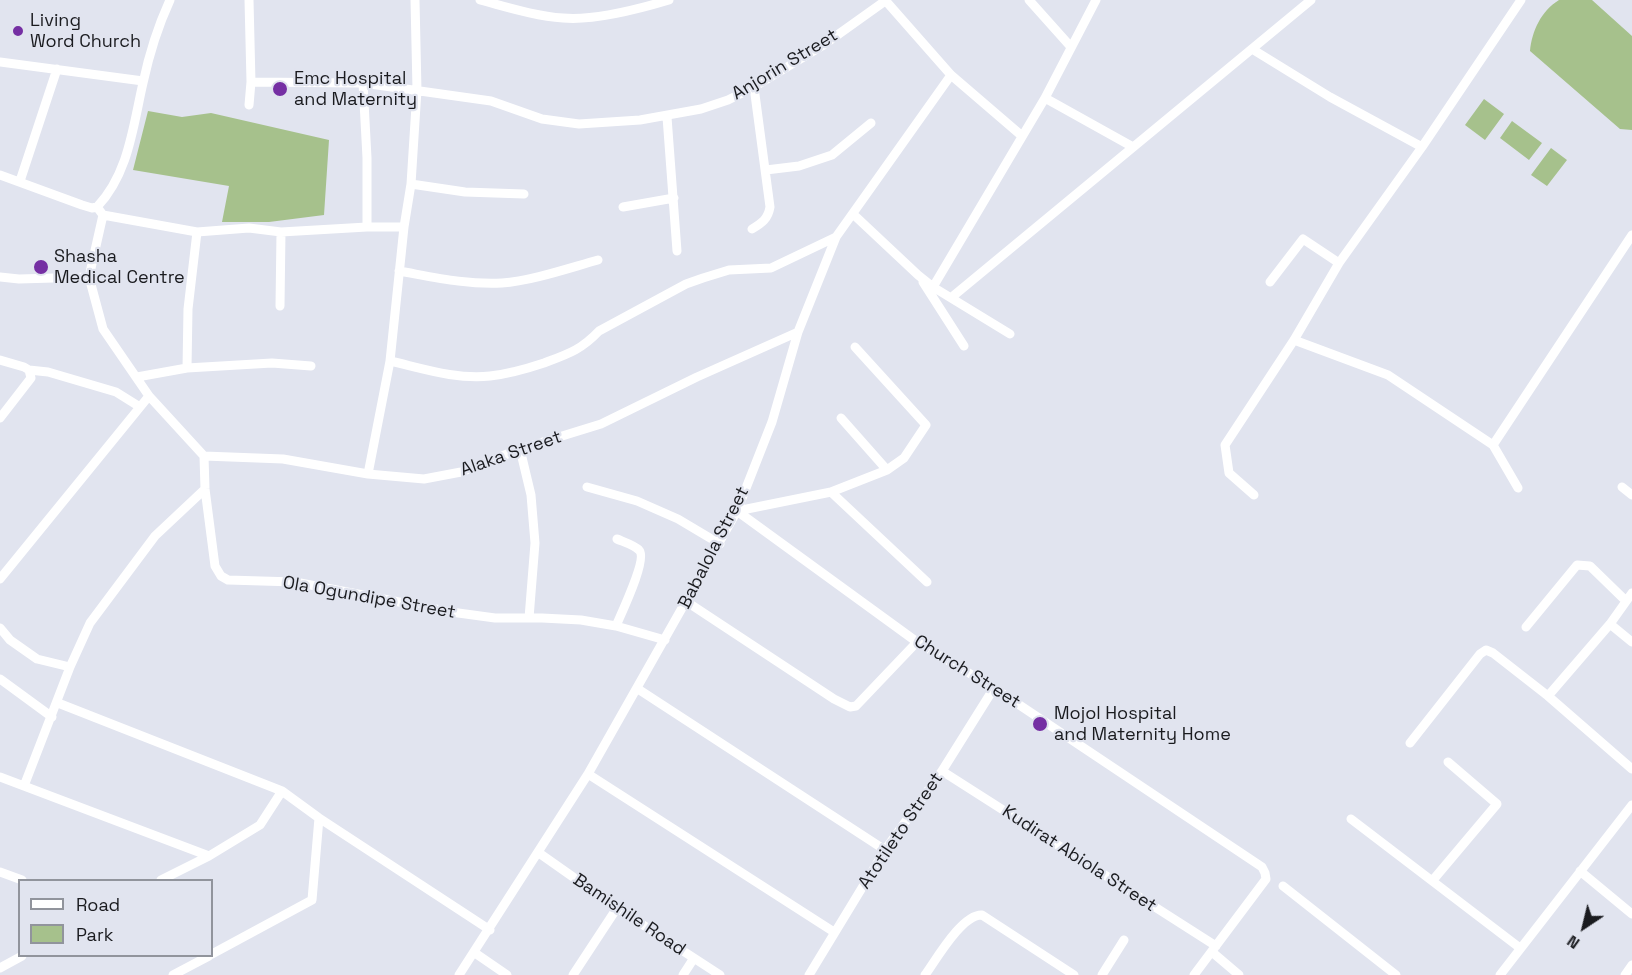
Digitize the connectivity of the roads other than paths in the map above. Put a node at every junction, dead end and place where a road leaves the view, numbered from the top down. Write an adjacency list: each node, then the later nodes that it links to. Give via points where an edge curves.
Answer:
1 (170, 0): 16 (street)
2 (249, 0): 17 (street)
3 (415, 0): 20 (street)
4 (480, 0): 5 (street, via 565,19)
5 (669, 0)
6 (885, 0): 15 (street); 19 (street, Anjorin Street, via 822,46)
7 (1029, 0): 11 (street)
8 (1096, 0): 11 (street)
9 (1311, 0): 12 (street)
10 (1521, 0): 27 (street)
11 (1071, 47): 21 (street)
12 (1252, 49): 26 (street); 27 (street)
13 (0, 62): 14 (street)
14 (57, 69): 16 (street); 30 (street)
15 (951, 75): 25 (street); 36 (street, Babalola Street)
16 (143, 81): 34 (street, via 120,173)
17 (251, 82): 18 (street, Anjorin Street); 22 (street)
18 (363, 83): 20 (street, Anjorin Street); 38 (street)
19 (754, 87): 23 (street, Anjorin Street, via 728,100); 28 (street)
20 (417, 90): 23 (street, Anjorin Street, via 491,101 533,117 560,122); 31 (street)
21 (1045, 98): 25 (street); 26 (street)
22 (249, 105)
23 (667, 117): 33 (street)
24 (871, 123): 28 (street, via 832,155 799,166)
25 (1022, 136): 53 (street)
26 (1133, 147): 54 (street)
27 (1422, 147): 47 (street)
28 (766, 170): 40 (street, via 769,215)
29 (0, 175): 30 (street)
30 (20, 181): 34 (street)
31 (411, 184): 32 (street, via 465,192); 39 (street)
32 (524, 194)
33 (674, 198): 35 (street); 45 (street)
34 (97, 207): 37 (street)
35 (623, 207)
36 (853, 214): 44 (street, Babalola Street); 49 (street)
37 (103, 215): 41 (street); 51 (street)
38 (367, 227): 39 (street); 42 (street)
39 (404, 227): 48 (street)
40 (752, 229)
41 (197, 232): 42 (street, via 249,228); 64 (street, via 188,309)
42 (281, 232): 55 (street)
43 (1632, 235): 71 (street)
44 (836, 237): 56 (street, Babalola Street); 62 (street, via 771,268 729,270 686,285 599,331 575,352 517,372 488,377 447,374)
45 (677, 251)
46 (598, 260): 48 (street, via 501,283 466,283)
47 (1339, 263): 52 (street, via 1303,239); 58 (street)
48 (399, 271): 62 (street)
49 (918, 275): 53 (street); 59 (street)
50 (0, 277): 51 (street)
51 (89, 277): 66 (street, via 104,329)
52 (1270, 282)
53 (933, 287): 54 (street)
54 (952, 297): 57 (street)
55 (280, 306)
56 (798, 332): 72 (street, Alaka Street, via 601,424); 83 (street, Babalola Street, via 772,422)
57 (1010, 334)
58 (1294, 340): 71 (street, via 1388,375); 81 (street, via 1225,445 1228,473)
59 (964, 346)
60 (855, 347): 74 (street, via 926,425 904,458)
61 (0, 360): 65 (street)
62 (390, 361): 75 (street)
63 (311, 366): 64 (street, via 272,363)
64 (187, 368): 66 (street)
65 (29, 370): 68 (street, via 122,394); 69 (street, via 29,382)
66 (136, 377): 67 (street)
67 (149, 396): 68 (street); 73 (street)
68 (140, 407): 86 (street)
69 (0, 418)
70 (841, 418): 74 (street)
71 (1492, 445): 78 (street)
72 (520, 449): 75 (street, Alaka Street, via 461,472 424,479); 91 (street, via 531,495 535,543)
73 (204, 456): 75 (street, Alaka Street, via 283,459); 79 (street, Ola Ogundipe Street)
74 (887, 470): 80 (street)
75 (368, 474)
76 (587, 487): 85 (street, via 647,505)
77 (1622, 487): 82 (street)
78 (1518, 488)
79 (205, 489): 91 (street, Ola Ogundipe Street, via 215,566 228,580 295,582 450,612); 99 (street, via 149,545 90,623)
80 (831, 492): 83 (street); 87 (street)
81 (1254, 495)
82 (1632, 495)
83 (737, 511): 85 (street, Babalola Street); 97 (street, Church Street)
84 (617, 539): 93 (street, via 640,550 642,555)
85 (720, 544): 89 (street, Babalola Street)
86 (0, 579)
87 (927, 582)
88 (1632, 593): 90 (street)
89 (687, 602): 96 (street, Babalola Street); 97 (street, via 850,707 856,706)
90 (1626, 602): 92 (street); 94 (street, via 1590,566 1577,565)
91 (530, 618): 93 (street, Ola Ogundipe Street)
92 (1610, 624): 98 (street); 103 (street)
93 (616, 626): 96 (street, Ola Ogundipe Street)
94 (1526, 627)
95 (0, 628): 99 (street, via 37,659)
96 (664, 640): 101 (street, Babalola Street)
97 (917, 642): 102 (street, Church Street)
98 (1632, 642)
99 (70, 667): 104 (street)
100 (0, 679): 105 (street)
101 (638, 688): 110 (street, Babalola Street); 117 (street)
102 (994, 688): 109 (street, Atotileto Street); 132 (street, Church Street, via 1262,867 1266,879)
103 (1548, 696): 106 (street, via 1486,650); 108 (street)
104 (58, 703): 105 (street); 113 (street)
105 (52, 717): 112 (street)
106 (1410, 743)
107 (1448, 762): 124 (street, via 1497,804)
108 (1632, 769)
109 (942, 771): 117 (street, Atotileto Street); 132 (street, Kudirat Abiola Street)
110 (588, 774): 118 (street, Babalola Street); 129 (street)
111 (0, 777): 112 (street)
112 (24, 786): 119 (street)
113 (282, 791): 115 (street); 119 (street, via 260,825)
114 (1632, 805): 120 (street)
115 (320, 818): 128 (street); 133 (street, via 312,900)
116 (1351, 819): 124 (street)
117 (885, 850): 129 (street, Atotileto Street)
118 (539, 853): 126 (street, Bamishile Road); 128 (street, Babalola Street)
119 (209, 856): 123 (street)
120 (1580, 871): 127 (street); 131 (street)
121 (0, 872): 122 (street)
122 (19, 879)
123 (163, 879)
124 (1433, 880): 131 (street)
125 (1283, 886): 152 (street)
126 (617, 908): 137 (street, Bamishile Road); 143 (street)
127 (1632, 915)
128 (489, 930): 134 (street, Babalola Street)
129 (834, 932): 146 (street, Atotileto Street)
130 (1124, 940): 149 (street)
131 (1520, 948): 153 (street)
132 (1214, 949): 150 (street); 151 (street, Kudirat Abiola Street)
133 (213, 953)
134 (475, 953): 141 (street, Babalola Street); 142 (street)
135 (20, 957): 139 (street)
136 (206, 957): 140 (street)
137 (694, 958): 144 (street); 145 (street, Bamishile Road)
138 (1632, 965): 154 (street)
139 (0, 968)
140 (173, 975)
141 (459, 975)
142 (507, 975)
143 (573, 975)
144 (683, 975)
145 (720, 975)
146 (809, 975)
147 (925, 975): 148 (street, via 960,927 970,917 982,915)
148 (1074, 975)
149 (1102, 975)
150 (1194, 975)
151 (1239, 975)
152 (1396, 975)
153 (1500, 975)
154 (1625, 975)

